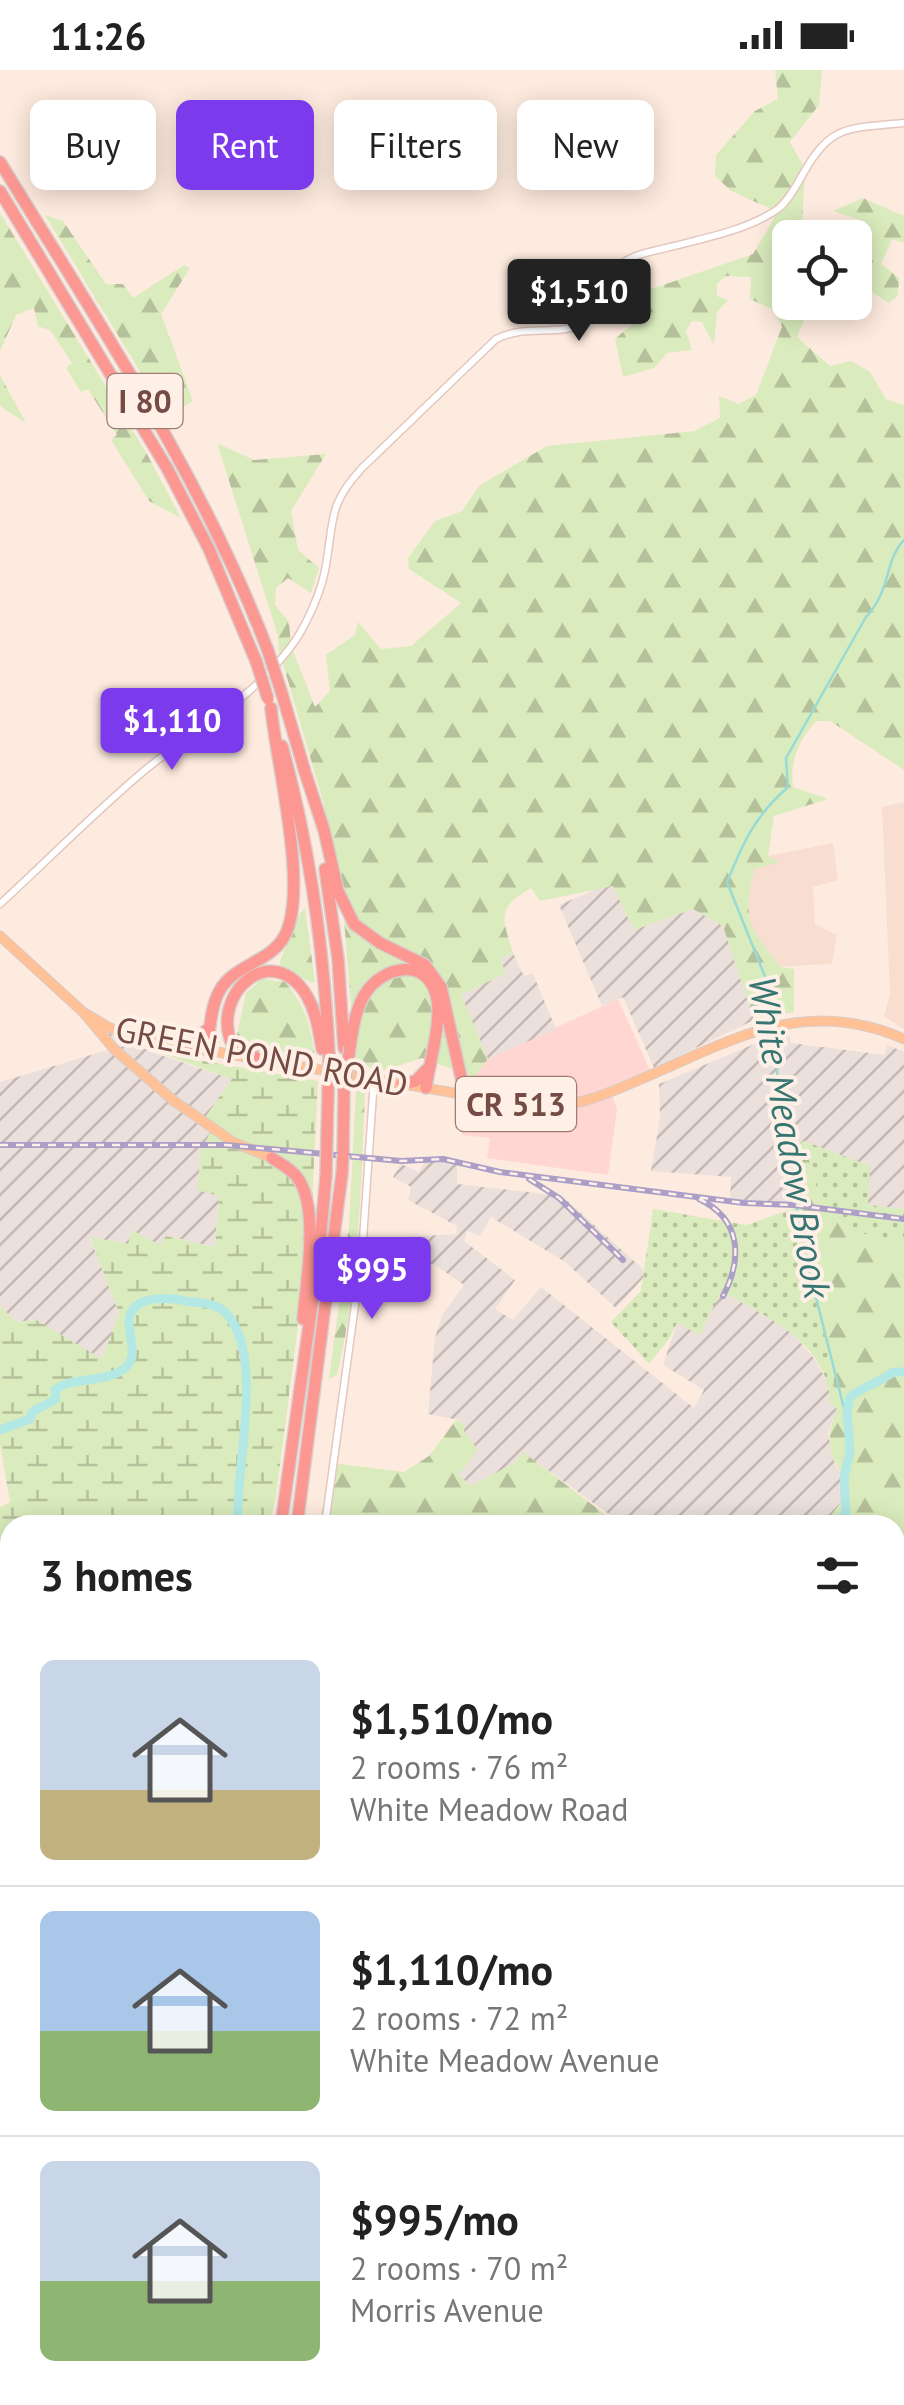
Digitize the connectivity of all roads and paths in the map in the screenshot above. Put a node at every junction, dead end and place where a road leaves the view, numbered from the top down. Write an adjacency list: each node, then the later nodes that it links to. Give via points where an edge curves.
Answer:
1 (904, 123): 6 (street, via 852,127 830,138 777,211 620,265 578,325 496,338 344,490 331,520 326,565 291,646 238,704 146,770)
2 (0, 162): 5 (highway, I 80, bridge, via 195,487 268,651)
3 (0, 191): 4 (highway, I 80, bridge, via 174,480 220,572)
4 (270, 703): 9 (highway, via 293,868 292,911 276,948 220,989); 14 (highway, I 80, via 312,884 325,982)
5 (303, 766): 12 (highway, I 80, via 331,906); 20 (highway, via 338,891 354,924 424,964 441,987)
6 (0, 904)
7 (0, 936): 8 (main road, CR 513)
8 (83, 1012): 11 (main road, GREEN POND ROAD / CR 513, via 119,1032); 21 (main road, via 174,1101 233,1142)
9 (212, 1020): 11 (highway); 13 (highway)
10 (904, 1039): 20 (main road, GREEN POND ROAD / CR 513, via 849,1022 786,1022 576,1104 536,1106)
11 (188, 1047): 13 (main road, GREEN POND ROAD / CR 513)
12 (347, 1048): 16 (highway, via 367,990 386,973 406,968 428,980 437,997); 24 (highway, bridge, via 342,1173)
13 (207, 1050): 15 (main road, GREEN POND ROAD / CR 513)
14 (325, 1051): 15 (highway, via 305,993 286,975 266,971 236,990 228,1021 232,1044); 22 (highway, bridge, via 326,1176)
15 (258, 1059): 17 (main road, GREEN POND ROAD / CR 513)
16 (429, 1061): 18 (highway, via 420,1078); 19 (highway)
17 (374, 1079): 18 (main road, GREEN POND ROAD / CR 513); 25 (street, via 362,1260)
18 (402, 1084): 19 (main road, GREEN POND ROAD / CR 513)
19 (426, 1088): 20 (main road, GREEN POND ROAD / CR 513)
20 (465, 1095)
21 (272, 1158): 22 (highway, via 301,1183 309,1220)
22 (296, 1429): 23 (highway)
23 (283, 1515)
24 (298, 1515)
25 (326, 1515)

